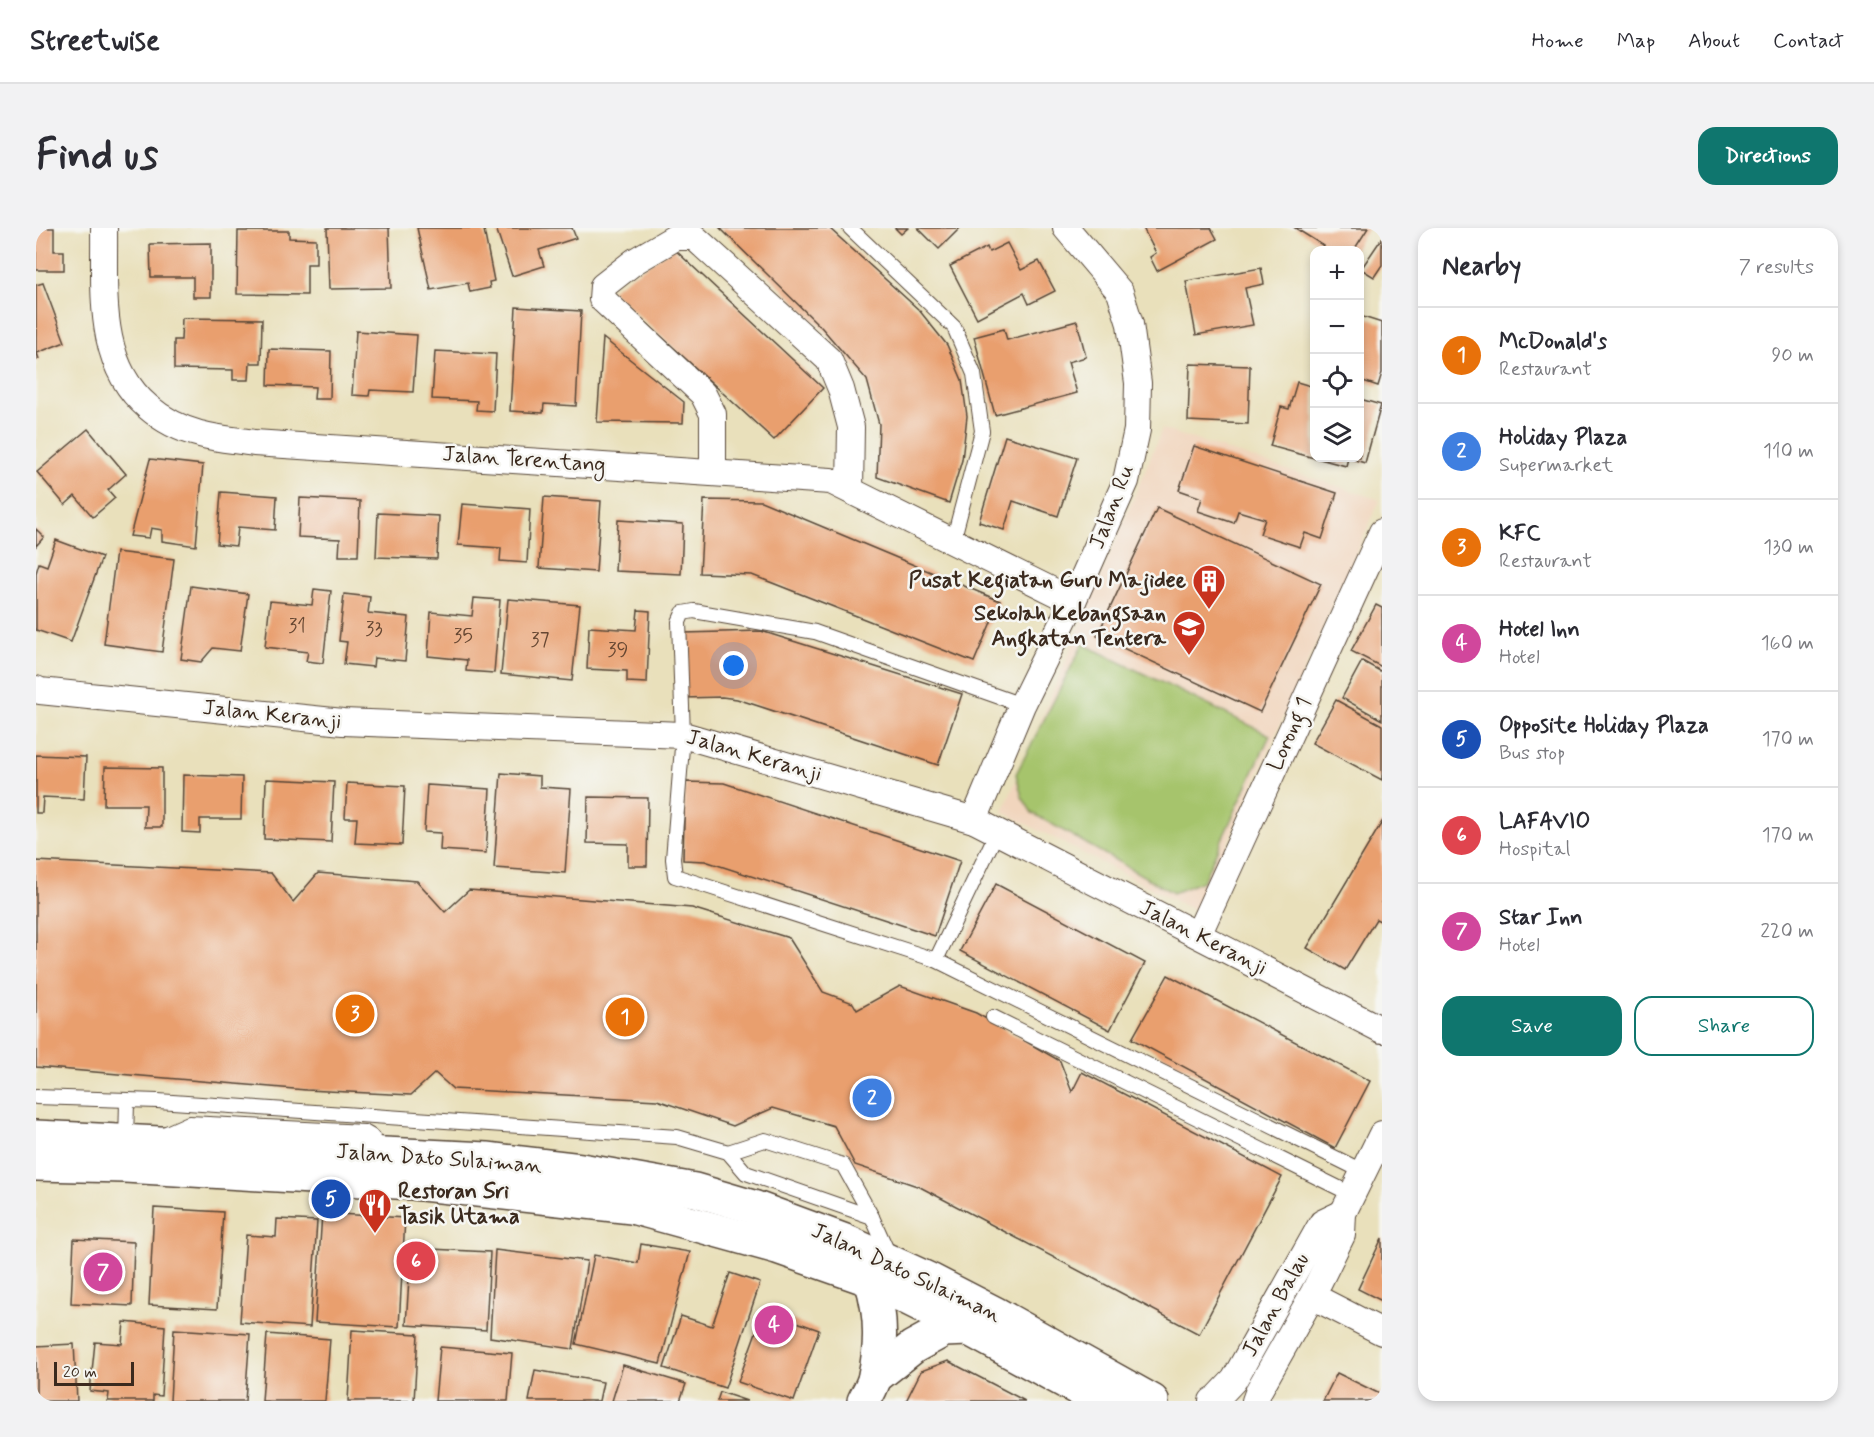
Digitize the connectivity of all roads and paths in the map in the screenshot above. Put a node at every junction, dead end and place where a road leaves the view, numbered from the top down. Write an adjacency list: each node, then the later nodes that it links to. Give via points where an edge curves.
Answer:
1 (104, 228): 4 (street, Jalan Terentang, via 105,317 114,361 133,394 163,420 199,434 254,442)
2 (850, 228): 7 (lane, via 954,327 975,374 982,431)
3 (1066, 228): 8 (street, Jalan Ru, via 1120,292 1130,324 1138,383 1137,430 1126,481)
4 (713, 473): 5 (street, Jalan Terentang, via 831,481); 5 (street, via 713,414 703,394 602,299 603,286 676,237 694,237 829,360 851,427)
5 (850, 490): 7 (street, Jalan Terentang)
6 (1382, 532): 14 (street, Lorong 1)
7 (953, 541): 8 (street, Jalan Terentang)
8 (1073, 601): 10 (street, Jalan Ru)
9 (36, 689): 11 (street, Jalan Keranji, via 342,722)
10 (1022, 705): 11 (lane, via 815,632 694,611 682,613 679,622); 12 (street, Jalan Ru)
11 (682, 735): 12 (street, Jalan Keranji); 15 (lane, via 675,876)
12 (975, 820): 13 (street, Jalan Keranji)
13 (997, 832): 14 (street, Jalan Keranji); 15 (lane)
14 (1198, 935): 17 (street, Jalan Keranji)
15 (936, 960): 25 (lane)
16 (993, 1017): 25 (lane)
17 (1382, 1030)
18 (36, 1097): 19 (lane)
19 (127, 1101): 22 (lane); 23 (lane, via 677,1137)
20 (1382, 1134): 25 (street, Jalan Balau)
21 (36, 1137): 22 (street, Jalan Dato Sulaiman)
22 (132, 1150): 24 (street, Jalan Dato Sulaiman); 27 (street, Jalan Dato Sulaiman, via 632,1207); 27 (street, Jalan Dato Sulaiman, via 388,1155 569,1168 695,1190 773,1214 845,1241)
23 (729, 1152): 26 (lane, via 746,1173); 26 (lane, via 765,1140 843,1165)
24 (36, 1164)
25 (1352, 1193): 28 (street, Jalan Balau, via 1342,1235); 34 (street, Jalan Balau, via 1322,1223 1234,1380)
26 (872, 1217): 27 (lane)
27 (882, 1272): 29 (street, Jalan Dato Sulaiman, via 921,1303); 31 (street, via 877,1299 880,1331); 33 (street, Jalan Dato Sulaiman, via 996,1314)
28 (1312, 1296): 30 (street); 35 (street, Jalan Balau)
29 (969, 1329): 31 (street, via 944,1330 914,1347); 32 (street, Jalan Dato Sulaiman)
30 (1382, 1332)
31 (869, 1389)
32 (1101, 1401)
33 (1152, 1401)
34 (1212, 1401)
35 (1255, 1401)

